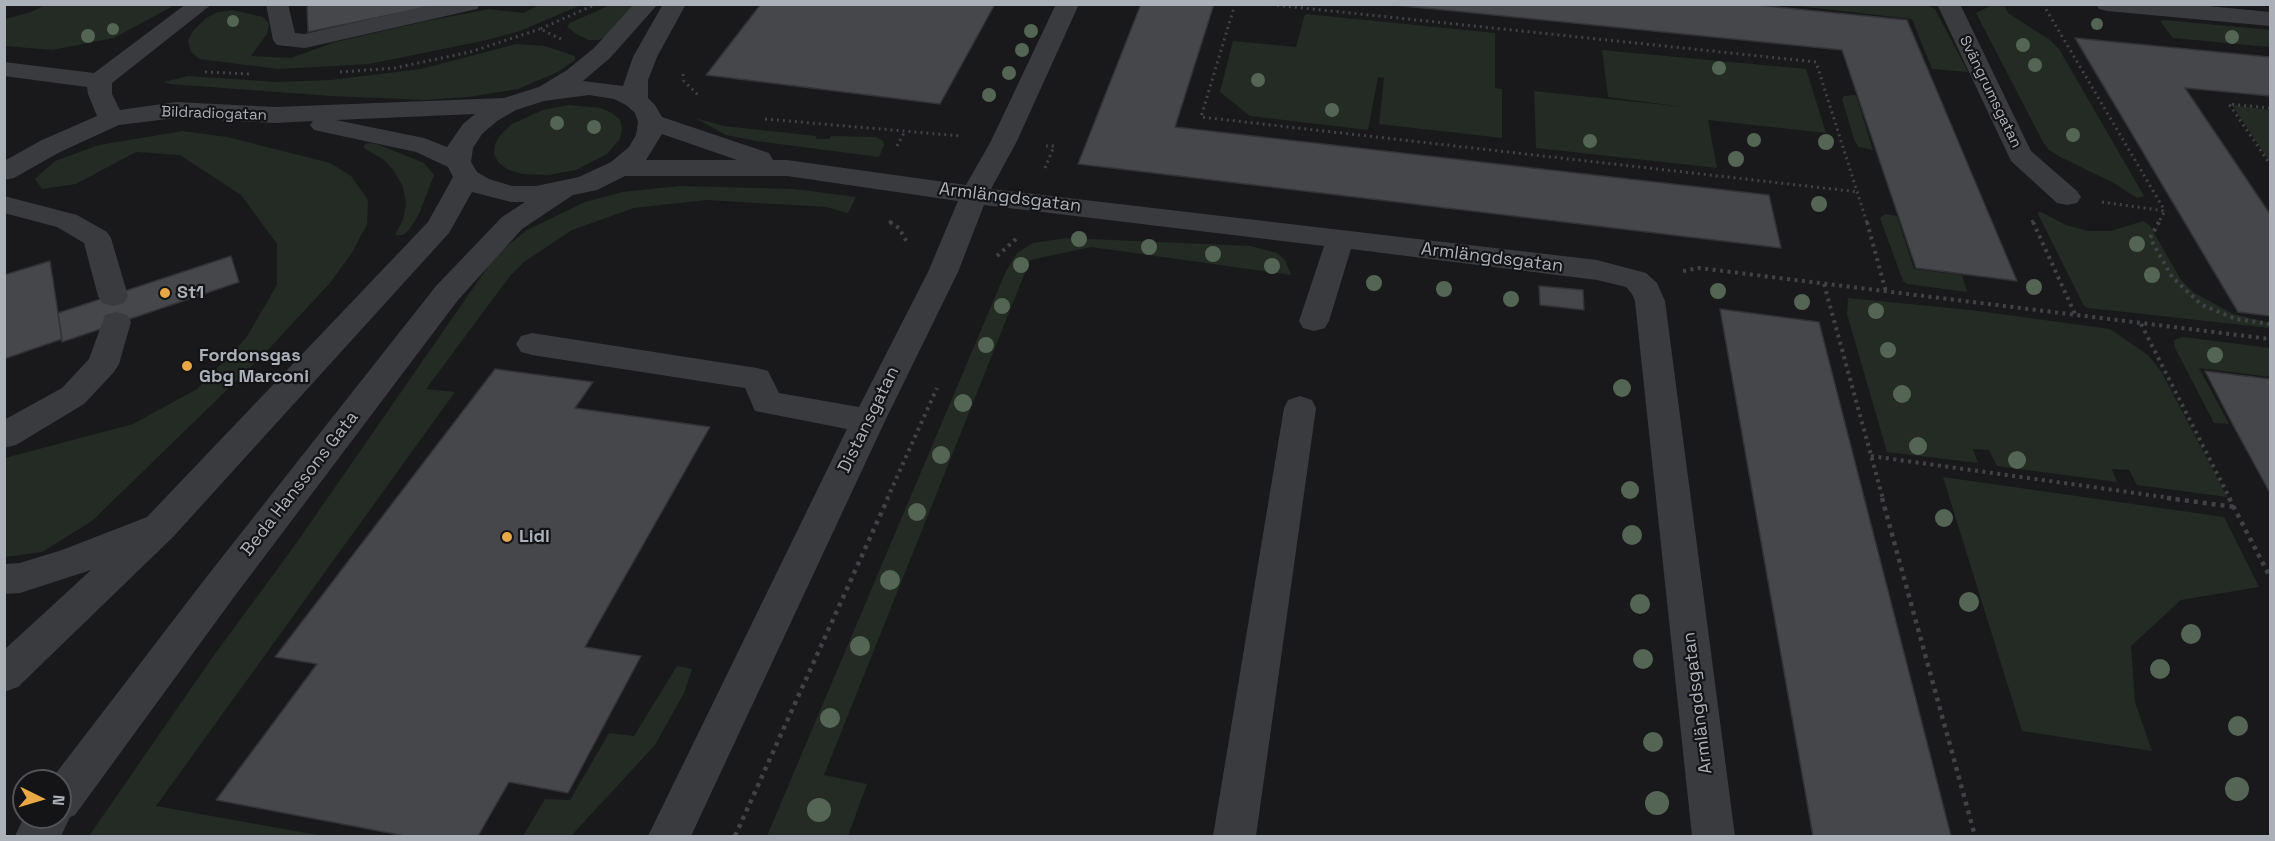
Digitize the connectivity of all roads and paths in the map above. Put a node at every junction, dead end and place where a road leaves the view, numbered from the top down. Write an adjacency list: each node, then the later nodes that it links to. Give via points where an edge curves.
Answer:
1 (201, 4): 17 (street)
2 (277, 4): 3 (street, via 285,40 304,41)
3 (469, 4)
4 (595, 4): 14 (path, via 540,29)
5 (648, 4): 14 (street)
6 (675, 4): 15 (street)
7 (1068, 4): 28 (street, Distansgatan)
8 (1234, 4): 36 (path, via 1202,117)
9 (1265, 4): 36 (path, via 1816,62)
10 (1948, 4): 38 (street, Svängrumsgatan, via 2020,155)
11 (2043, 4): 41 (path)
12 (2107, 4): 13 (street)
13 (2271, 19)
14 (602, 53): 18 (street, via 576,75)
15 (645, 57): 19 (street, via 636,80); 20 (path, via 671,60 682,66 684,81)
16 (4, 69): 17 (street)
17 (99, 81): 25 (street, via 99,94)
18 (540, 94): 19 (street, via 589,88 621,93); 21 (street)
19 (635, 100): 26 (street, via 646,110)
20 (706, 101)
21 (507, 105): 23 (street, Bildradiogatan); 32 (street, via 472,129 460,148)
22 (2271, 108): 29 (path, via 2229,104)
23 (274, 116): 25 (street, Bildradiogatan, via 176,110); 32 (street, Bildradiogatan, via 424,146)
24 (757, 117): 27 (path)
25 (111, 119): 33 (street, Bildradiogatan)
26 (651, 122): 30 (street, Beda Hanssons Gata, via 639,152); 31 (street, Armlängdsgatan)
27 (904, 130): 28 (path); 34 (path)
28 (1004, 141): 37 (street, Distansgatan); 39 (path, via 1054,146)
29 (2271, 164)
30 (620, 168): 31 (street, Armlängdsgatan); 35 (street, Beda Hanssons Gata, via 587,184)
31 (787, 168): 34 (street, Armlängdsgatan)
32 (463, 169): 35 (street, Beda Hanssons Gata, via 479,185 511,194); 60 (street, via 439,226)
33 (4, 172)
34 (881, 181): 37 (street, Armlängdsgatan); 43 (path, via 862,207 899,228 909,243)
35 (563, 190): 64 (street, Beda Hanssons Gata, via 512,223 447,293)
36 (1859, 192): 47 (path)
37 (974, 195): 39 (street, Armlängdsgatan); 56 (street, Distansgatan, via 943,272)
38 (2067, 197): 41 (path); 48 (path, via 2028,213)
39 (1032, 202): 42 (street, Armlängdsgatan); 44 (path, via 1018,237 1007,244)
40 (4, 204): 57 (street, via 67,221 97,238 115,309 103,364 73,396)
41 (2165, 211): 51 (path, via 2150,238 2172,277 2202,305 2236,319)
42 (1340, 240): 45 (street, Armlängdsgatan, via 1597,270); 49 (street)
43 (907, 251)
44 (994, 262)
45 (1635, 280): 46 (path, via 1699,268); 68 (street, Armlängdsgatan, via 1646,290 1650,301)
46 (1824, 284): 47 (path); 58 (path)
47 (1886, 292): 48 (path)
48 (2075, 315): 50 (path)
49 (1314, 321)
50 (2140, 323): 52 (path); 59 (path)
51 (2271, 324)
52 (2271, 339)
53 (532, 345): 56 (street, via 757,379 766,403)
54 (938, 385): 66 (path)
55 (1300, 408): 67 (street)
56 (868, 421): 65 (street, Distansgatan)
57 (4, 436)
58 (1871, 456): 59 (path); 69 (path)
59 (2235, 507): 61 (path)
60 (160, 527): 62 (street, via 71,562); 63 (street)
61 (2271, 577)
62 (4, 579)
63 (4, 675)
64 (72, 785)
65 (669, 837)
66 (735, 837)
67 (1234, 837)
68 (1714, 837)
69 (1975, 837)

